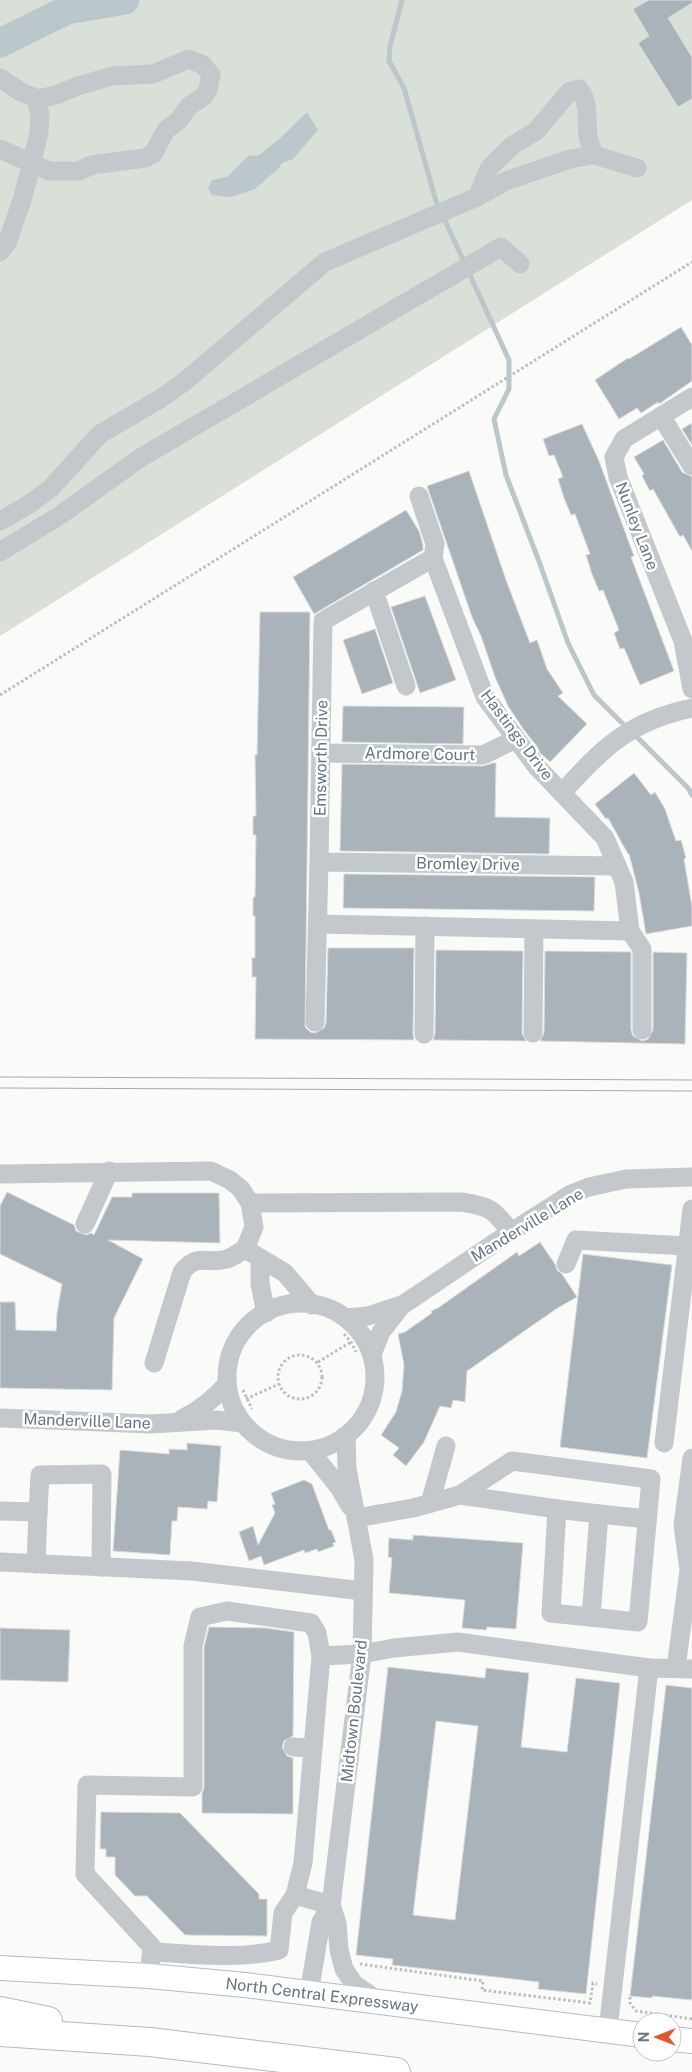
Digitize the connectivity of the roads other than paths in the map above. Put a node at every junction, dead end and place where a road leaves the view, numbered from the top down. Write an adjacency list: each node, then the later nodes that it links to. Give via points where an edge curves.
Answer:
1 (1, 79): 2 (street)
2 (36, 98): 5 (street, via 40,115 39,133); 5 (street, via 56,95 112,76 153,74 189,59 203,65 211,75 204,96 188,106 166,130 153,154 145,158 92,165 79,170 49,170)
3 (0, 149): 5 (street)
4 (594, 155): 6 (street); 7 (street, via 570,159 506,181); 7 (street, via 588,136 584,96 579,89 570,91 536,131 513,145 496,161)
5 (32, 163): 8 (street, via 7,243)
6 (637, 168)
7 (477, 197): 14 (street, via 325,262 184,382 100,434 51,488)
8 (0, 252)
9 (520, 264): 15 (street, via 501,247 140,458 59,516)
10 (692, 397): 11 (street, Nunley Lane)
11 (661, 416): 12 (street); 18 (street, Nunley Lane, via 624,439 614,458 618,478)
12 (692, 466)
13 (419, 496): 16 (street, Hastings Drive, via 435,544)
14 (0, 521)
15 (0, 552)
16 (433, 558): 17 (street, Emsworth Drive); 22 (street, Hastings Drive, via 484,697)
17 (374, 591): 19 (street); 23 (street, Emsworth Drive, via 323,621)
18 (687, 640): 20 (street, Nunley Lane)
19 (406, 686)
20 (692, 689)
21 (692, 708): 24 (street, via 666,713 623,734)
22 (516, 739): 23 (street, Ardmore Court, via 484,755); 24 (street, Hastings Drive)
23 (321, 753): 25 (street, Emsworth Drive)
24 (562, 793): 26 (street, Hastings Drive, via 605,838)
25 (320, 862): 26 (street, Bromley Drive); 27 (street, Emsworth Drive)
26 (617, 866): 30 (street, Hastings Drive, via 624,882)
27 (318, 924): 28 (street); 31 (street, Emsworth Drive)
28 (425, 926): 29 (street); 34 (street)
29 (534, 929): 30 (street); 33 (street)
30 (630, 931): 32 (street, Hastings Drive, via 642,949)
31 (315, 1022)
32 (642, 1030)
33 (533, 1033)
34 (424, 1034)
35 (109, 1171): 36 (street); 38 (street, via 211,1171 230,1180); 40 (street)
36 (0, 1174)
37 (692, 1177): 41 (street, Manderville Lane, via 626,1179 589,1187 571,1194)
38 (250, 1203): 41 (street, via 461,1202 482,1205 495,1212); 43 (street, via 254,1227)
39 (692, 1209): 42 (street)
40 (85, 1224)
41 (511, 1232): 45 (street, Manderville Lane)
42 (687, 1246): 44 (street, via 576,1240); 56 (street)
43 (253, 1254): 46 (street, via 285,1273); 47 (street); 50 (street, via 226,1259 197,1259 188,1265 182,1272)
44 (566, 1264)
45 (404, 1304): 48 (street, Manderville Lane); 49 (street, Manderville Lane)
46 (312, 1305): 47 (street, via 298,1303 275,1307); 48 (street, via 321,1306)
47 (266, 1313): 51 (street, via 255,1318 240,1335 230,1356)
48 (342, 1324): 49 (street, via 366,1339)
49 (365, 1354): 55 (street, via 375,1372 373,1395 364,1416)
50 (154, 1363)
51 (233, 1383): 53 (street, via 231,1403); 54 (street, Manderville Lane, via 198,1411)
52 (0, 1418): 54 (street, Manderville Lane)
53 (249, 1418): 54 (street, Manderville Lane); 58 (street, via 254,1435 271,1446 291,1452)
54 (174, 1423)
55 (346, 1436): 58 (street); 66 (street, Midtown Boulevard, via 347,1468)
56 (664, 1443)
57 (446, 1446): 61 (street)
58 (311, 1452): 66 (street, Midtown Boulevard, via 339,1488)
59 (692, 1458): 76 (street, via 683,1525 689,1570)
60 (460, 1495): 61 (street); 62 (street); 67 (street, via 512,1461 642,1477 651,1479)
61 (430, 1503): 66 (street)
62 (557, 1509): 65 (street); 72 (street, via 551,1613)
63 (0, 1511): 64 (street)
64 (38, 1512): 69 (street); 70 (street, via 40,1476 102,1474)
65 (599, 1514): 67 (street); 72 (street)
66 (356, 1518): 71 (street, Midtown Boulevard, via 364,1560)
67 (647, 1519): 72 (street, via 638,1622)
68 (0, 1562): 69 (street)
69 (36, 1564): 70 (street)
70 (101, 1567): 71 (street, via 192,1571)
71 (363, 1591): 73 (street, Midtown Boulevard)
72 (591, 1617)
73 (362, 1654): 74 (street); 75 (street, via 458,1642); 80 (street, Midtown Boulevard)
74 (321, 1656): 78 (street); 81 (street, via 317,1633 310,1623 227,1611 200,1617 193,1646 192,1787 87,1785 85,1874 152,1947)
75 (649, 1668): 76 (street); 87 (street)
76 (684, 1668)
77 (293, 1746): 78 (street)
78 (313, 1748): 79 (street, via 301,1788 303,1863)
79 (295, 1895): 80 (street); 81 (street, via 283,1913 279,1950 258,1955 226,1956)
80 (331, 1905): 84 (street, Midtown Boulevard, via 320,1922); 85 (street, Midtown Boulevard, via 344,1969 354,1984)
81 (152, 1952): 83 (street)
82 (0, 1968): 83 (main road, North Central Expressway)
83 (149, 1976): 84 (main road, North Central Expressway)
84 (309, 1993): 85 (main road, North Central Expressway)
85 (379, 2002): 87 (main road, North Central Expressway)
86 (0, 2011): 90 (highway)
87 (608, 2030): 89 (main road, North Central Expressway)
88 (0, 2032): 90 (highway)
89 (632, 2034)
90 (150, 2042): 91 (highway)
91 (396, 2072)

